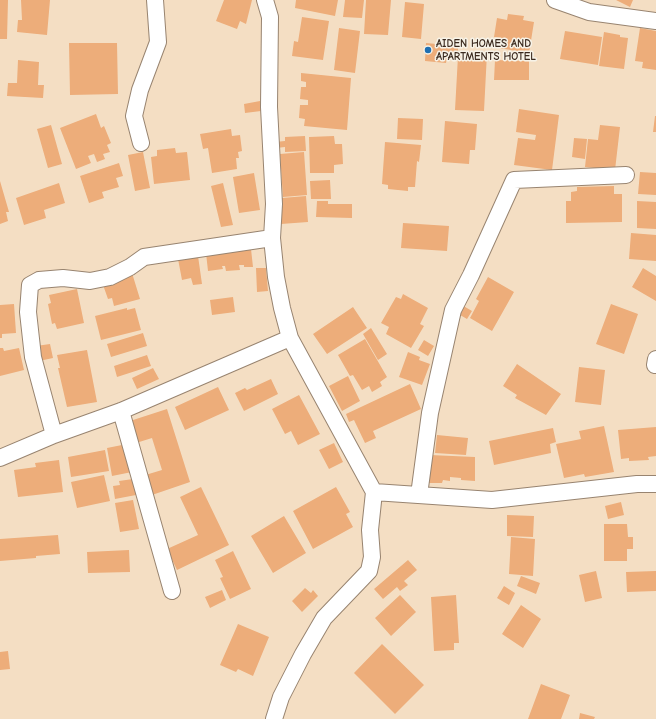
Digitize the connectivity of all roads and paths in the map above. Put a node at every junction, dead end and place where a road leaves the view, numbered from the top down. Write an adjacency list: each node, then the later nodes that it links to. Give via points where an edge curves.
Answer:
1 (155, 0): 5 (street, via 158,42 140,90 134,116)
2 (265, 0): 7 (street, via 270,17 269,107 274,204)
3 (555, 0): 4 (street, via 589,12)
4 (656, 21)
5 (141, 143)
6 (626, 175): 14 (street, via 514,180 453,310 430,413)
7 (272, 238): 8 (street, via 276,277); 10 (street, via 144,257 130,268 110,277 90,281 63,278 39,280 30,285 28,312 33,357)
8 (290, 338): 9 (street); 13 (street)
9 (121, 411): 10 (street); 15 (street)
10 (54, 435): 11 (street)
11 (0, 458)
12 (656, 484): 14 (street, via 492,500)
13 (374, 492): 14 (street); 16 (street, via 370,530 372,557 369,570 324,618 281,697)
14 (419, 495)
15 (172, 591)
16 (274, 719)

